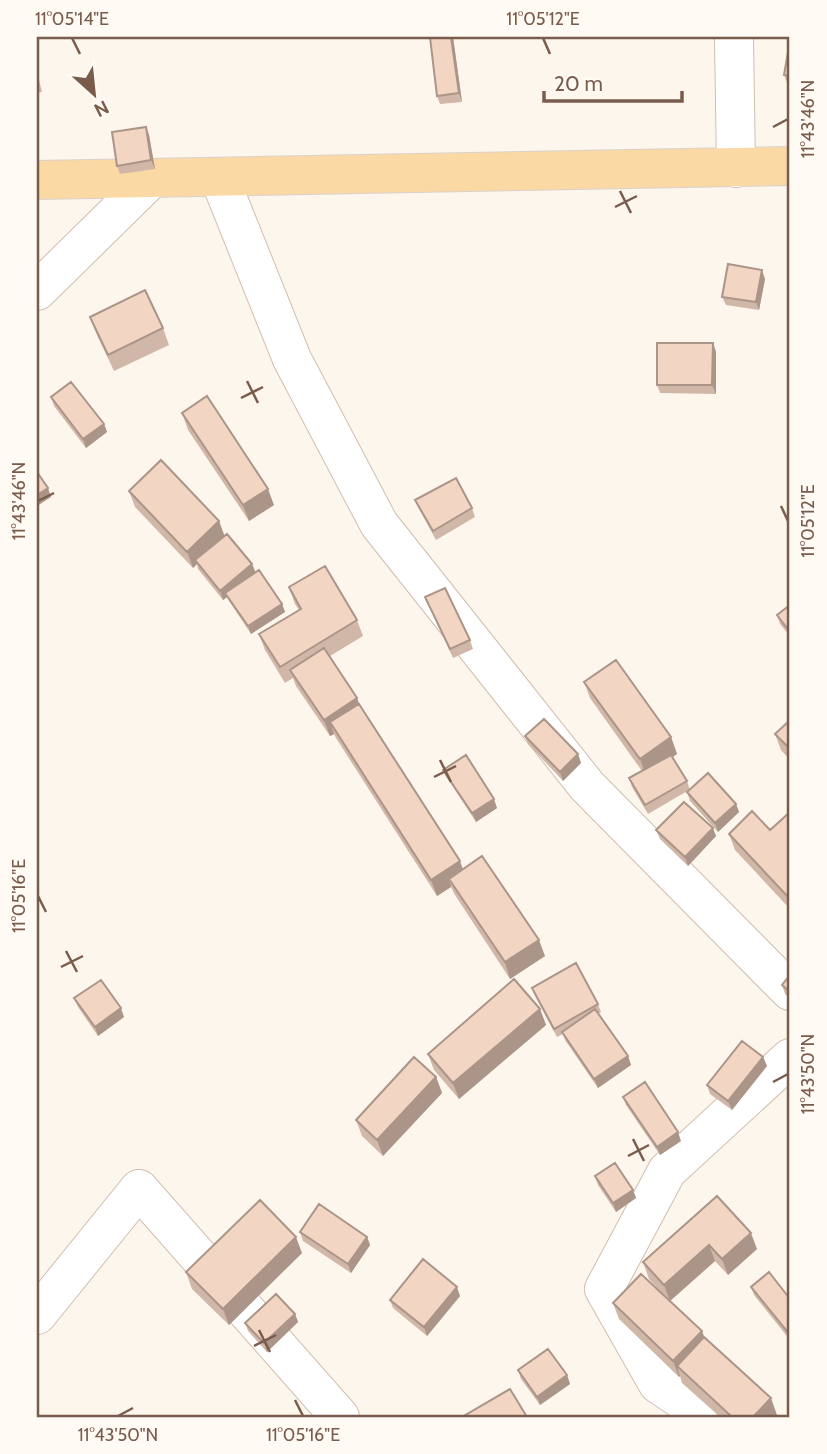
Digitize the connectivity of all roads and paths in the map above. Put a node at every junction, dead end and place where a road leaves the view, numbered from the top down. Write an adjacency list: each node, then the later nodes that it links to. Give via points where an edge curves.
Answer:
1 (734, 37): 3 (street)
2 (790, 166): 3 (main road)
3 (736, 167): 4 (main road)
4 (219, 177): 5 (main road); 8 (street, via 292,359 379,524 587,786)
5 (152, 178): 6 (main road); 7 (street)
6 (37, 180)
7 (37, 291)
8 (790, 991)
9 (790, 1058): 12 (street, via 667,1171 604,1289 658,1384)
10 (37, 1315): 11 (street, via 139,1189)
11 (340, 1417)
12 (706, 1417)

